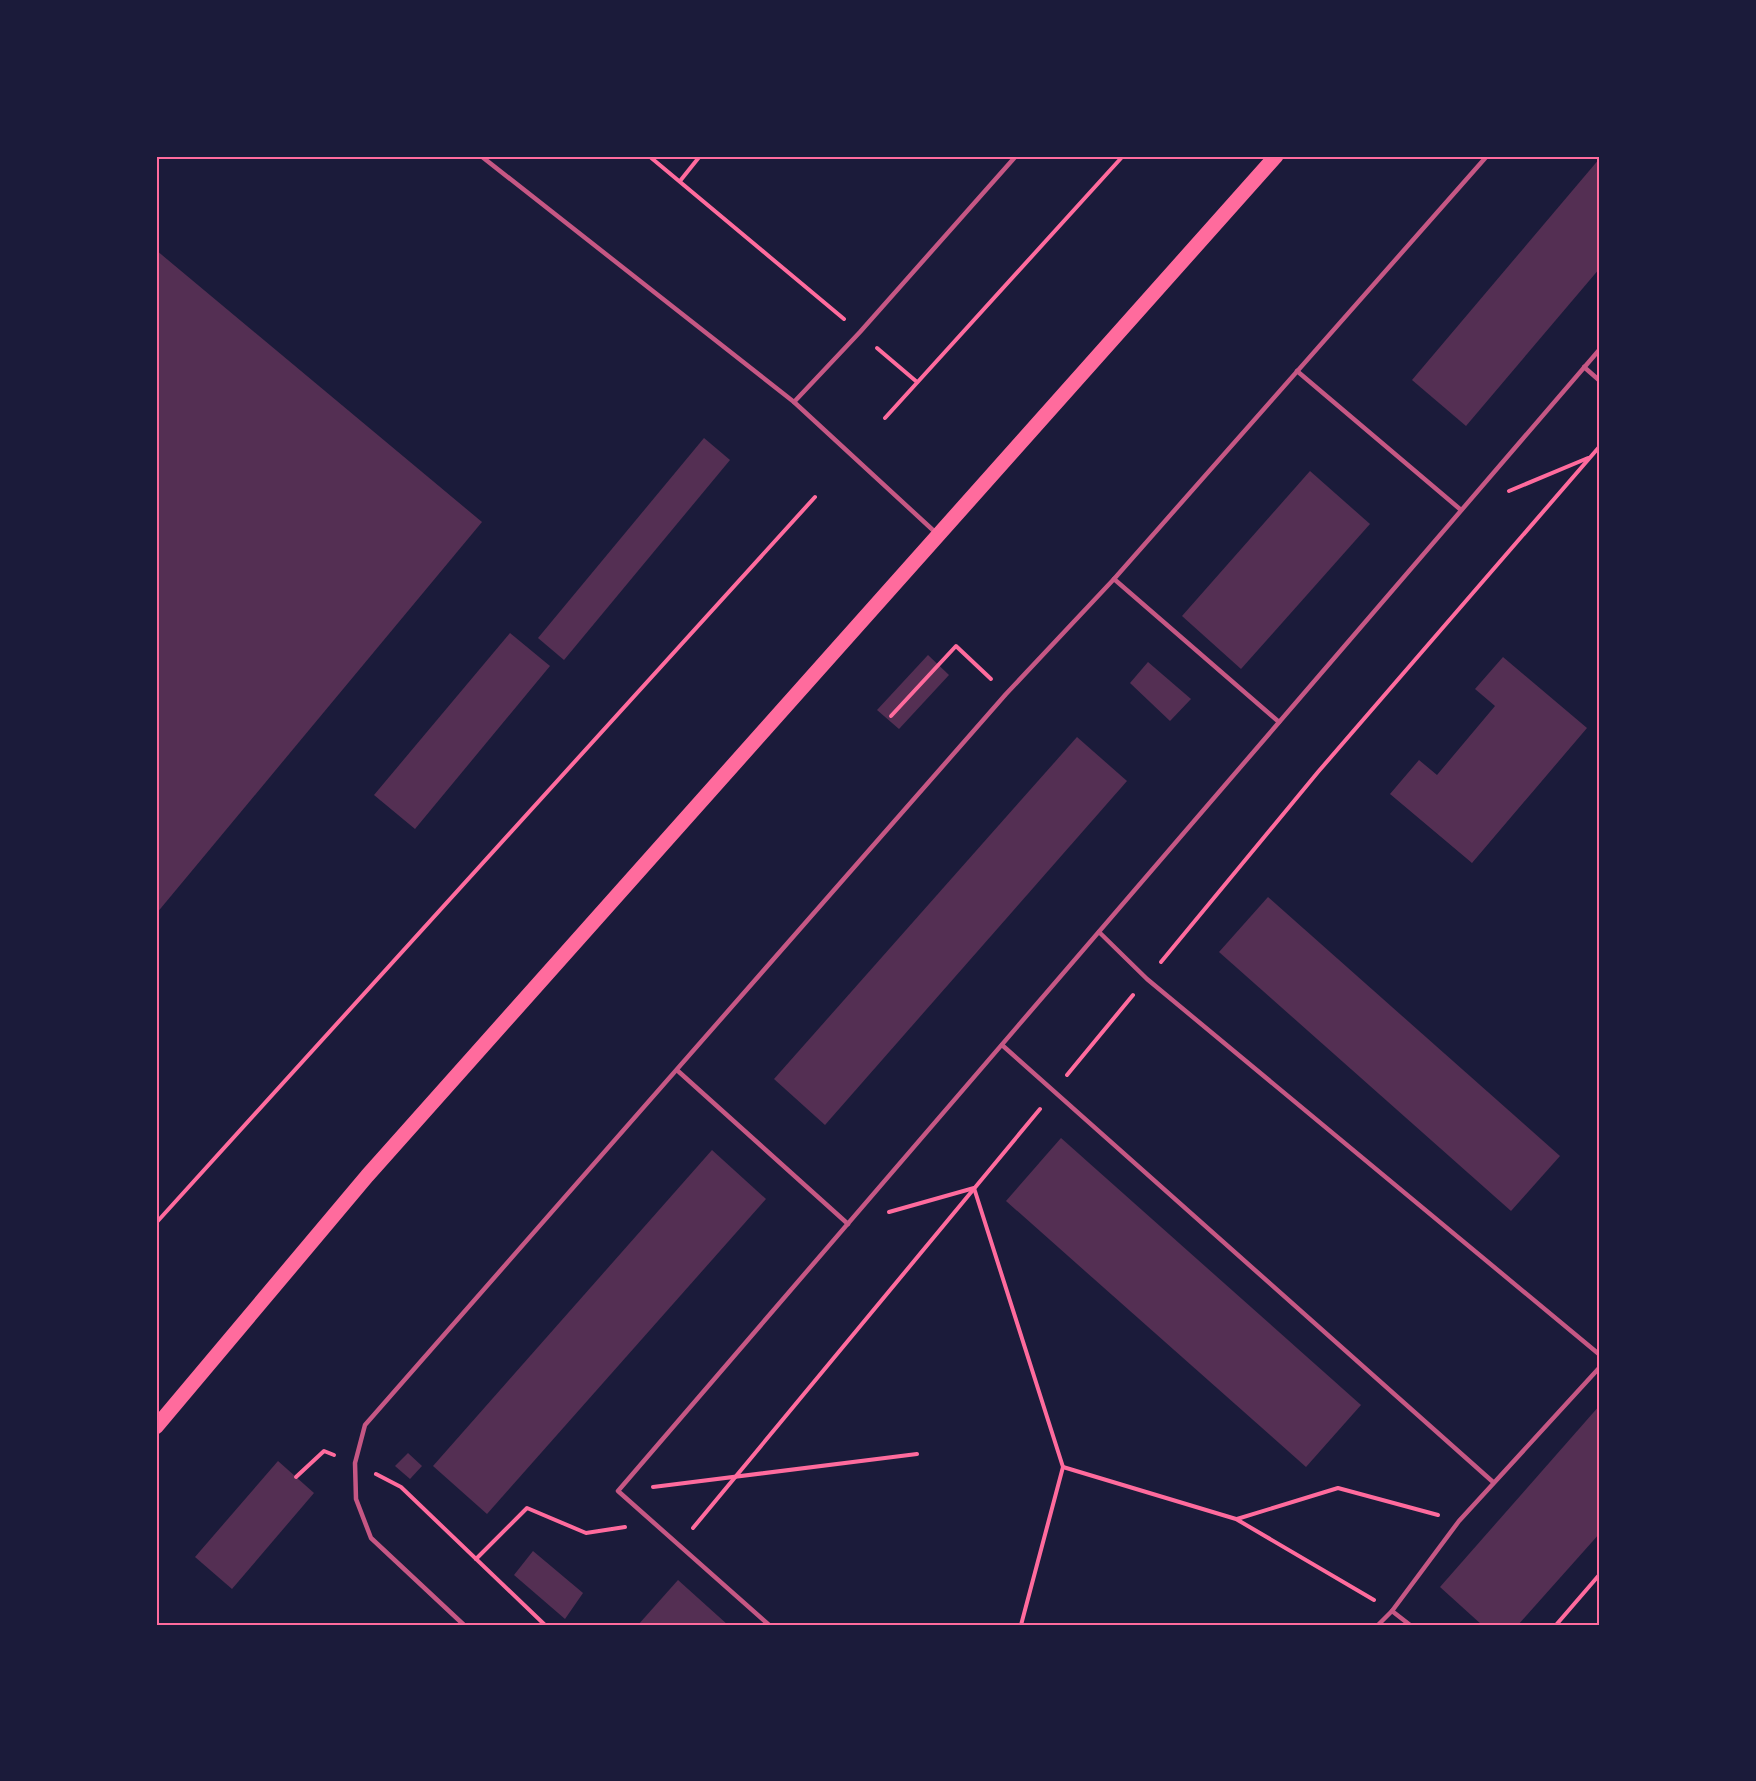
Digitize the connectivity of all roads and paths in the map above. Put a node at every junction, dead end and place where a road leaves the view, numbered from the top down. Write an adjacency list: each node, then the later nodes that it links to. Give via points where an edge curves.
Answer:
1 (481, 156): 16 (lane)
2 (649, 156): 8 (path)
3 (700, 156): 8 (path)
4 (1016, 156): 16 (lane)
5 (1123, 156): 15 (path)
6 (1276, 156): 22 (main road)
7 (1487, 156): 13 (lane)
8 (680, 181): 9 (path)
9 (844, 320)
10 (877, 348): 15 (path)
11 (1600, 349): 12 (lane)
12 (1584, 367): 14 (lane); 21 (lane)
13 (1297, 371): 21 (lane); 23 (lane)
14 (1600, 381)
15 (917, 382): 17 (path)
16 (794, 402): 22 (lane)
17 (885, 418)
18 (1590, 458): 19 (path)
19 (1504, 493)
20 (815, 497): 30 (path)
21 (1461, 510): 26 (lane)
22 (938, 535): 34 (main road, via 360,1185)
23 (1114, 579): 24 (lane); 26 (lane)
24 (1006, 694): 25 (path, via 956,646); 29 (lane)
25 (891, 716)
26 (1279, 722): 27 (lane)
27 (1098, 932): 28 (lane); 32 (lane, via 1147,979)
28 (1002, 1045): 31 (lane); 39 (lane)
29 (678, 1071): 31 (lane); 36 (lane, via 365,1425)
30 (156, 1223)
31 (848, 1224): 37 (path, via 974,1188); 40 (lane)
32 (1600, 1355)
33 (1600, 1367): 39 (lane)
34 (156, 1427)
35 (917, 1454): 40 (path)
36 (356, 1463): 38 (path, via 324,1451); 44 (path, via 401,1487); 47 (lane, via 356,1499 371,1538)
37 (1063, 1467): 41 (path); 50 (path)
38 (296, 1478)
39 (1493, 1482): 42 (lane)
40 (618, 1491): 43 (lane)
41 (1236, 1519): 42 (path, via 1338,1488); 46 (path)
42 (1459, 1521): 46 (lane)
43 (653, 1522): 44 (path, via 586,1533 527,1508); 49 (lane)
44 (476, 1559): 48 (path)
45 (1600, 1574): 53 (path)
46 (1392, 1611): 51 (lane); 52 (lane)
47 (464, 1625)
48 (545, 1625)
49 (769, 1625)
50 (1021, 1625)
51 (1378, 1625)
52 (1410, 1625)
53 (1556, 1625)

